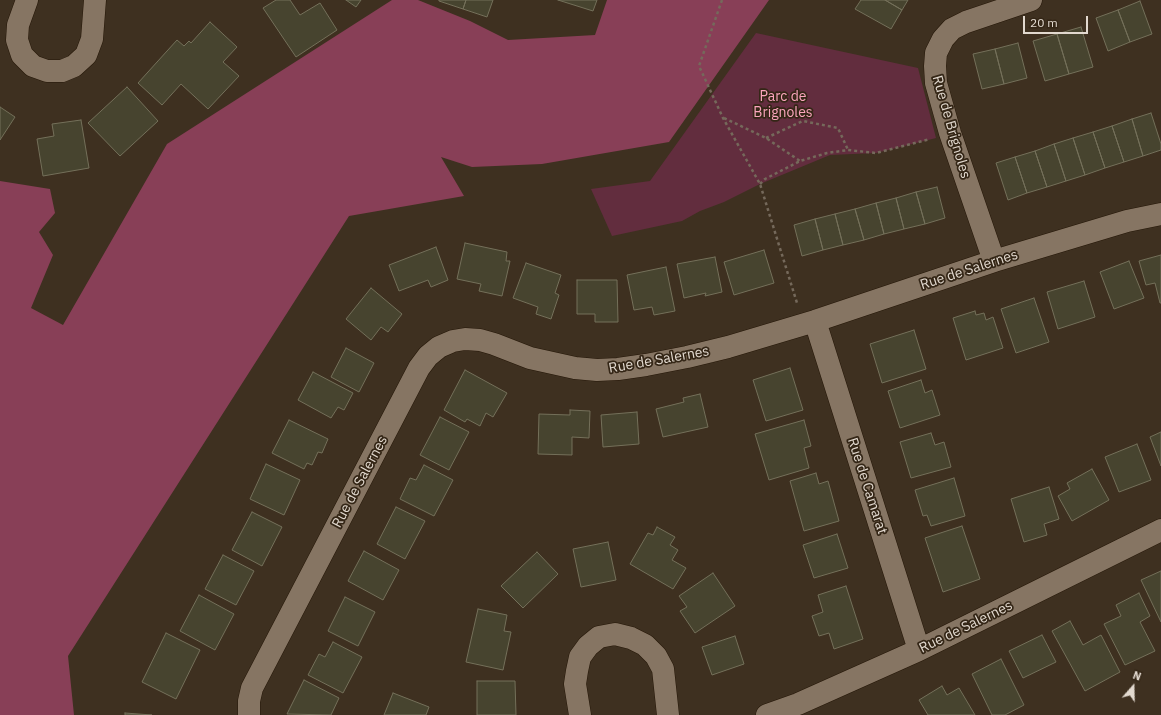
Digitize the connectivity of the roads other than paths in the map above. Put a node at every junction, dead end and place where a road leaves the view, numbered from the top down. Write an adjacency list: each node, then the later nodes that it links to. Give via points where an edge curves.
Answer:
1 (27, 0): 2 (street, via 18,25 17,40 22,54 33,66 47,71 62,71 74,66 86,55 92,39)
2 (95, 0)
3 (1031, 0): 5 (street, Rue de Brignoles, via 952,29 942,39 934,66 950,134)
4 (1161, 214): 5 (street, Rue de Salernes, via 1127,221)
5 (994, 261): 6 (street, Rue de Salernes)
6 (810, 323): 8 (street, Rue de Camarat); 9 (street, Rue de Salernes, via 687,357 618,369 597,370 563,366 530,358 480,340 453,341 439,347 419,368 252,688)
7 (1161, 530): 8 (street, Rue de Salernes)
8 (919, 650): 12 (street, Rue de Salernes, via 798,704)
9 (249, 715)
10 (580, 715): 11 (street, via 576,684 580,657 599,637 615,634 645,645 656,656 663,668)
11 (668, 715)
12 (767, 715)

